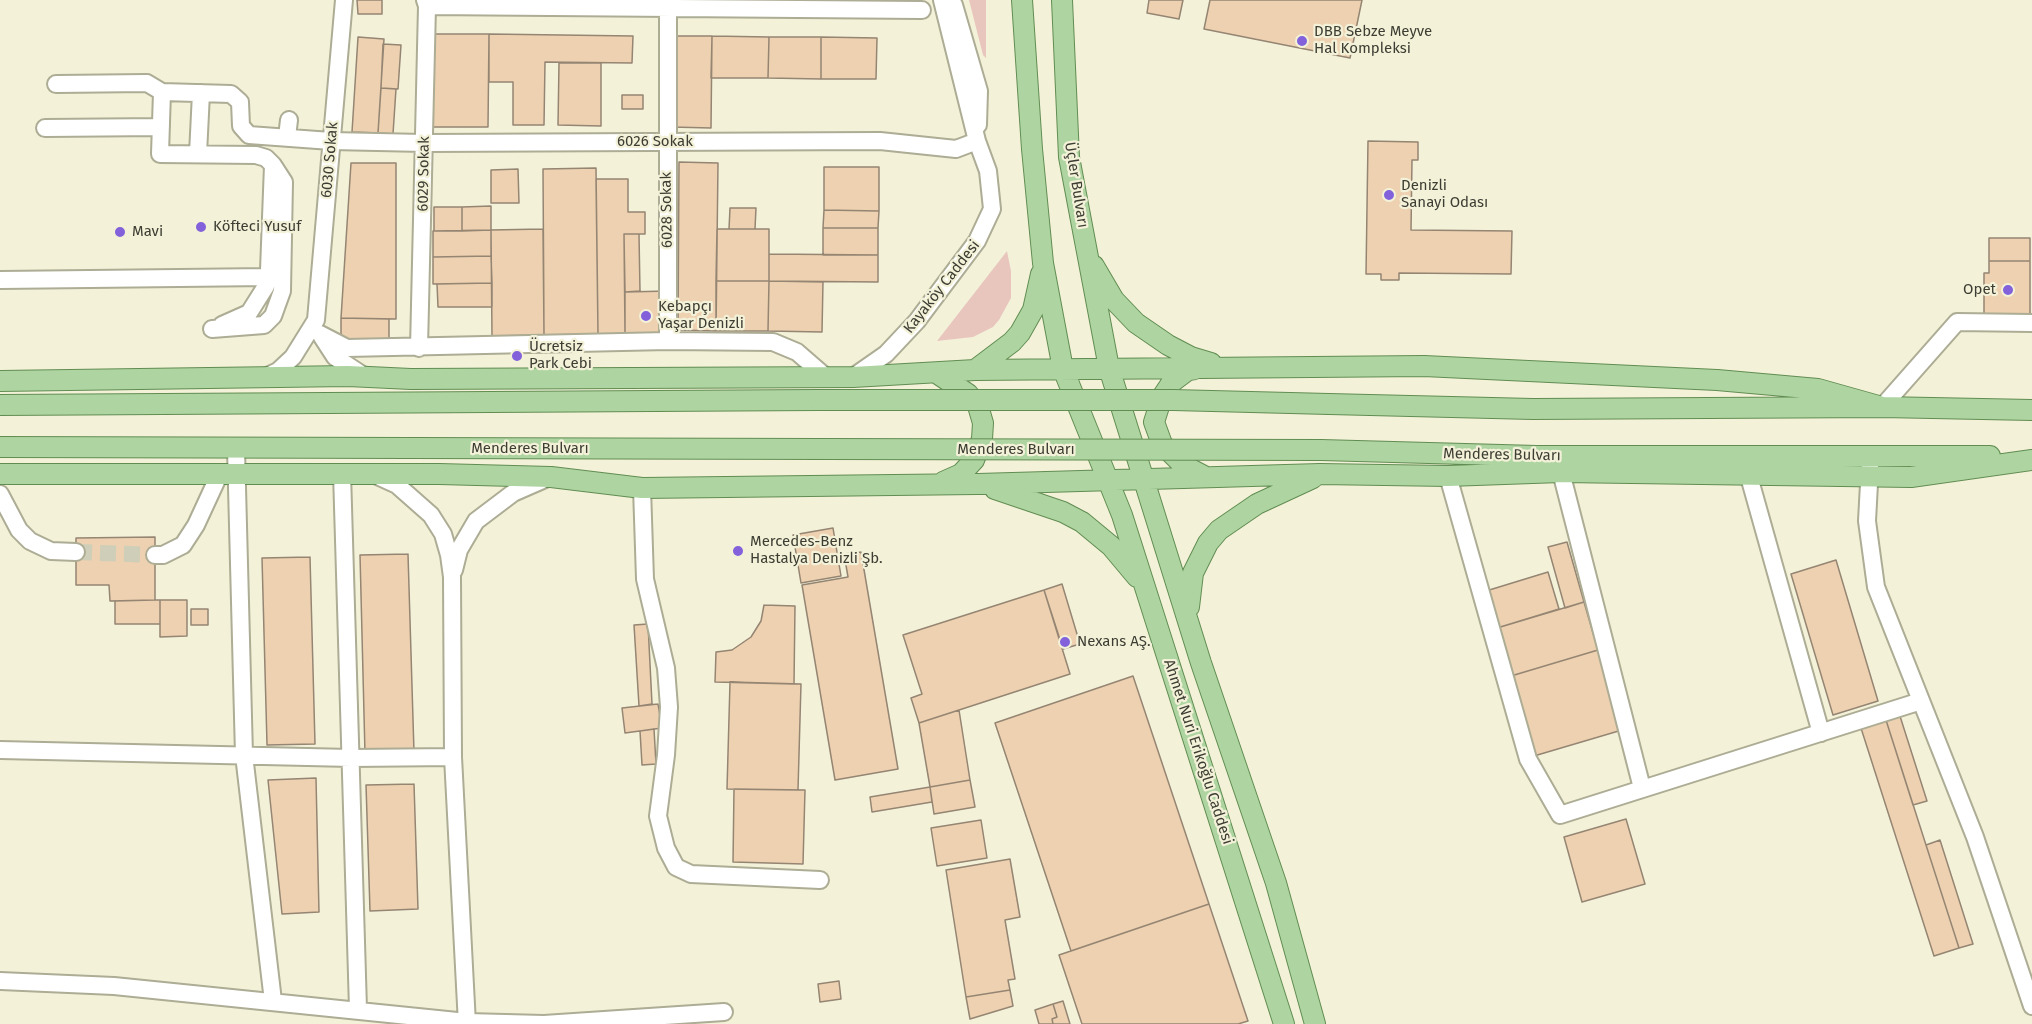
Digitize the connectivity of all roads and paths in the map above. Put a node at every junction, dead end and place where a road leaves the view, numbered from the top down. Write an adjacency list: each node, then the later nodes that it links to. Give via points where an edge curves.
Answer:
1 (344, 0): 16 (street, 6030 Sokak)
2 (942, 0): 17 (street, Kayaköy Caddesi)
3 (953, 0): 17 (street, Kayaköy Caddesi, via 979,91)
4 (1022, 0): 23 (main road)
5 (1062, 0): 22 (main road, Üçler Bulvarı, via 1069,157)
6 (426, 3): 7 (street); 19 (street, 6029 Sokak)
7 (668, 8): 8 (street); 18 (street, 6028 Sokak)
8 (922, 10)
9 (56, 84): 10 (street, via 147,83)
10 (162, 92): 11 (street); 13 (street)
11 (201, 93): 15 (street, 6026 Sokak, via 236,97 242,108 241,126 249,135); 20 (street)
12 (289, 120): 15 (street)
13 (161, 127): 14 (street); 20 (street, via 160,154)
14 (45, 128)
15 (287, 137): 16 (street, 6026 Sokak)
16 (331, 141): 19 (street, 6026 Sokak); 27 (street, 6030 Sokak)
17 (977, 141): 18 (street, 6026 Sokak, via 956,149 880,141); 36 (street, Kayaköy Caddesi, via 993,198 984,231 900,340)
18 (666, 142): 19 (street, 6026 Sokak); 28 (street, 6028 Sokak)
19 (424, 143): 29 (street, 6029 Sokak)
20 (198, 154): 21 (street, via 256,155)
21 (273, 165): 24 (street); 24 (street, via 284,182 285,251 278,305 264,325 212,328 249,313)
22 (1087, 255): 30 (main road, via 1114,300 1136,323 1191,357); 31 (main road, Üçler Bulvarı)
23 (1043, 263): 32 (main road); 33 (main road, via 1038,296 1027,323 1012,342)
24 (268, 277): 25 (street)
25 (0, 280)
26 (2032, 323): 42 (street, via 1957,322)
27 (318, 326): 29 (street, via 347,348); 35 (street, via 335,357); 38 (street, 6030 Sokak, via 278,371)
28 (668, 341): 29 (street); 37 (street, via 773,342 797,352)
29 (419, 348)
30 (1222, 367): 31 (main road); 42 (main road, via 1424,366 1717,380 1818,389); 58 (main road, via 1188,370 1172,382 1162,397 1155,423 1162,444 1183,465)
31 (1109, 368): 32 (main road); 60 (main road, Üçler Bulvarı)
32 (1063, 369): 33 (main road); 59 (main road, Ahmet Nuri Erikoğlu Caddesi)
33 (975, 370): 34 (main road)
34 (938, 374): 36 (main road); 61 (main road, via 968,394 978,406 983,423 974,460 961,474)
35 (368, 377): 37 (main road); 38 (main road)
36 (854, 377): 37 (main road)
37 (827, 378)
38 (261, 379): 39 (main road)
39 (6, 381): 41 (main road)
40 (0, 405): 41 (main road)
41 (97, 405): 42 (main road, bridge, via 1173,400 1533,409)
42 (1882, 407): 43 (main road)
43 (2032, 410)
44 (0, 447): 45 (main road, Menderes Bulvarı)
45 (237, 449): 46 (main road, Menderes Bulvarı, bridge); 49 (street); 50 (main road)
46 (1870, 455): 47 (main road, Menderes Bulvarı); 55 (street)
47 (2032, 458): 55 (main road, via 1911,477)
48 (1561, 472): 51 (main road); 56 (main road); 76 (street)
49 (229, 473): 50 (main road); 52 (main road); 66 (street, via 183,545); 73 (street)
50 (342, 473): 53 (main road); 75 (street)
51 (1748, 473): 55 (main road); 71 (street)
52 (0, 474)
53 (373, 474): 57 (main road); 67 (street, via 397,485 431,515 443,534)
54 (1320, 474): 56 (main road); 58 (main road); 69 (main road, via 1257,504 1219,530 1193,573)
55 (1869, 475): 70 (street, via 1867,521 1876,588)
56 (1448, 476): 76 (street, via 1528,759 1560,815)
57 (551, 477): 63 (main road); 67 (street, via 513,493 476,521 459,550)
58 (1209, 478): 60 (main road)
59 (1110, 480): 60 (main road); 62 (main road); 68 (main road, Ahmet Nuri Erikoğlu Caddesi)
60 (1143, 480): 69 (main road, Ahmet Nuri Erikoğlu Caddesi)
61 (938, 484): 62 (main road); 63 (main road)
62 (978, 484): 68 (main road, via 1082,522 1111,546)
63 (642, 488): 77 (street, via 645,579 666,668 669,707 658,816 666,848 676,867 691,874)
64 (0, 494): 65 (street, via 18,530 30,541 51,551)
65 (76, 552)
66 (155, 555)
67 (453, 577): 74 (street)
68 (1144, 588): 84 (main road, Ahmet Nuri Erikoğlu Caddesi)
69 (1190, 622): 85 (main road, Ahmet Nuri Erikoğlu Caddesi, via 1276,883)
70 (1921, 701): 71 (street); 80 (street, via 1975,837)
71 (1821, 733): 76 (street)
72 (0, 750): 73 (street)
73 (244, 755): 75 (street); 79 (street)
74 (453, 757): 75 (street); 83 (street)
75 (351, 758): 81 (street)
76 (1642, 788)
77 (820, 880)
78 (0, 981): 79 (street, via 114,986)
79 (273, 1001): 81 (street)
80 (2032, 1006)
81 (358, 1009): 83 (street)
82 (724, 1012): 83 (street, via 544,1024)
83 (467, 1023)
84 (1284, 1024)
85 (1315, 1024)

